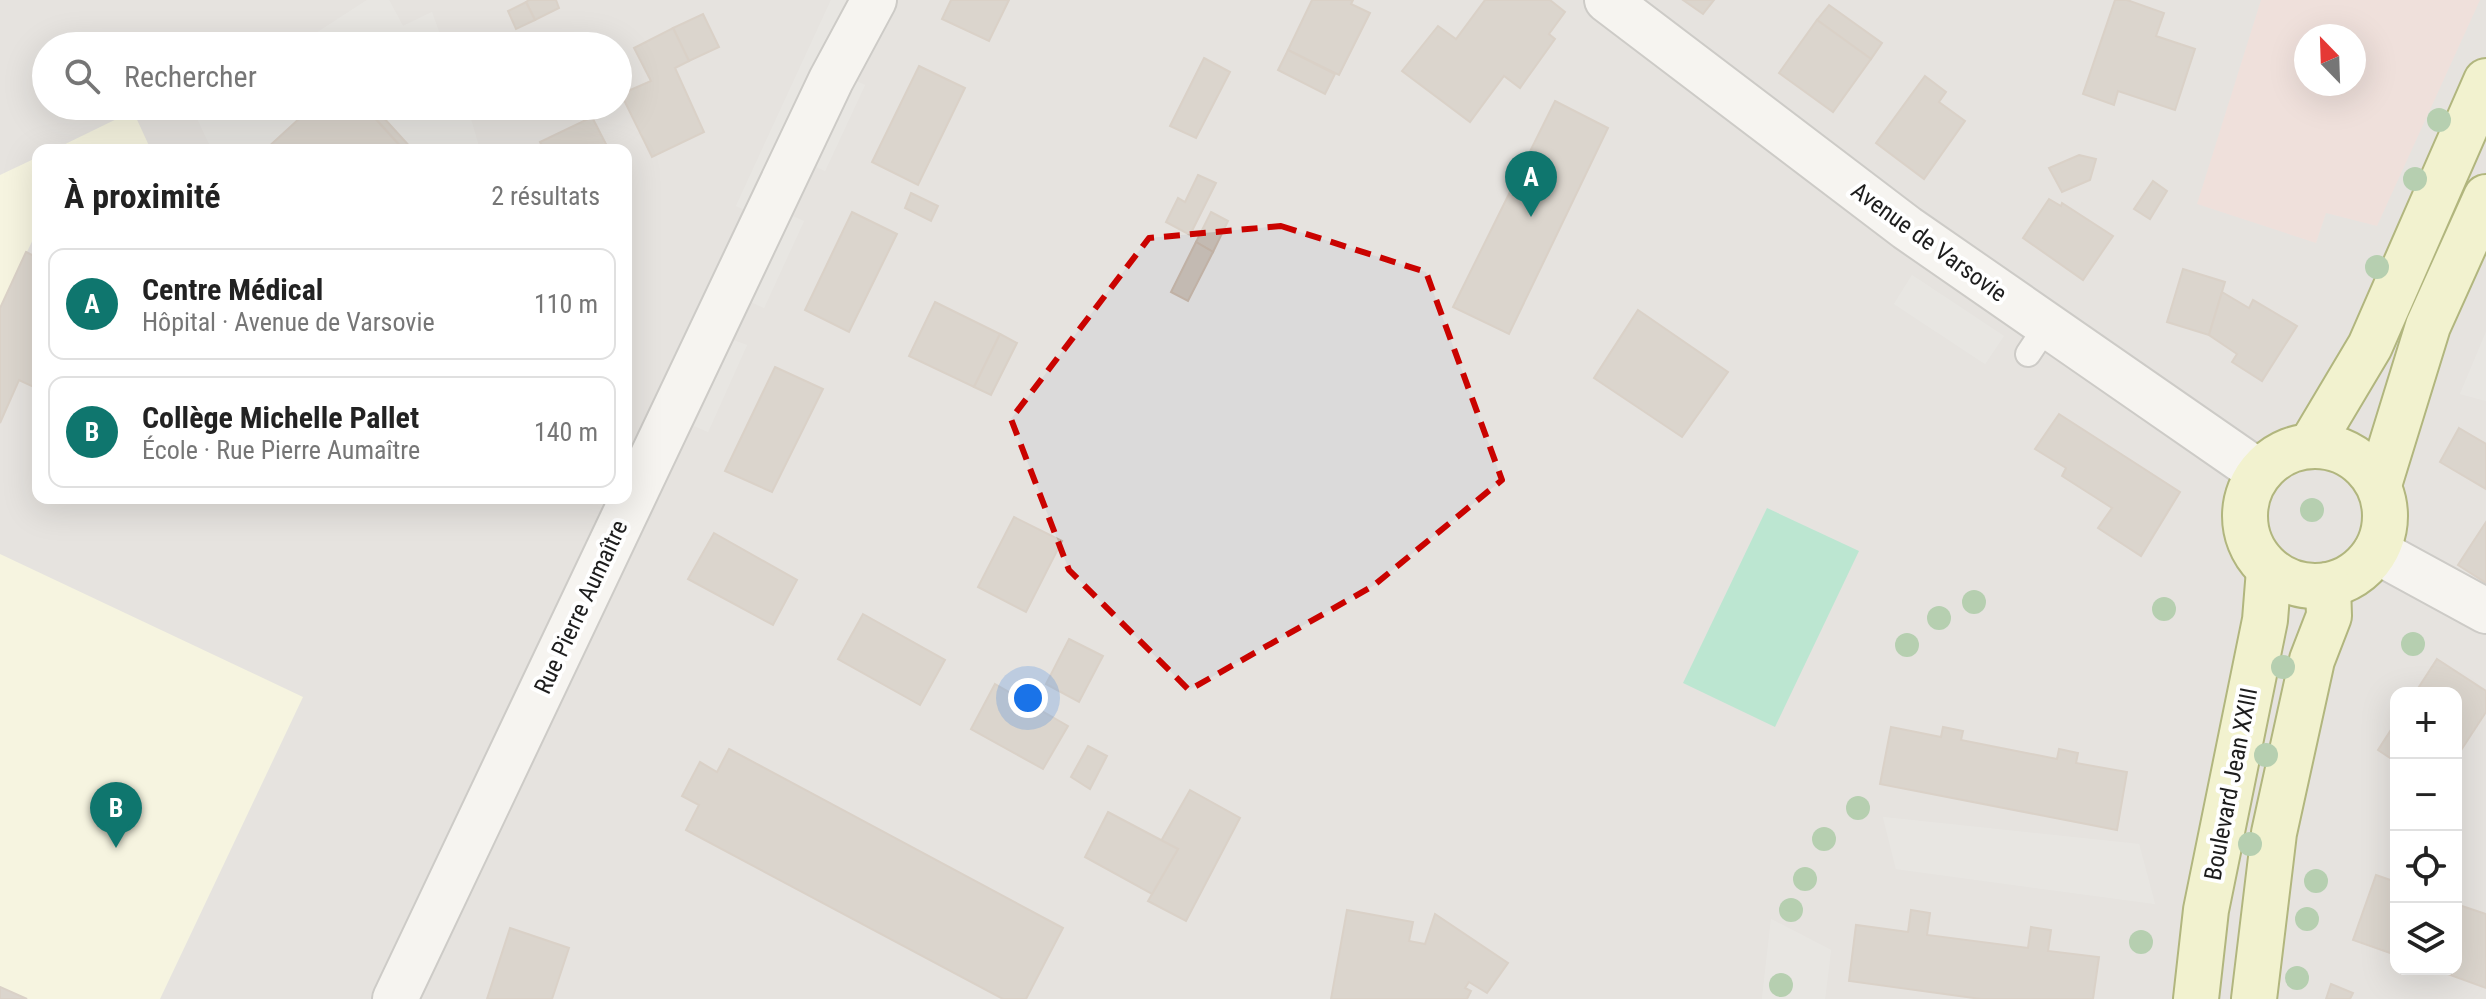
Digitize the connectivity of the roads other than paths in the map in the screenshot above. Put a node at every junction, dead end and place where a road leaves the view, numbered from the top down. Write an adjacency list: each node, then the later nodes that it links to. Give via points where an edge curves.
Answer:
1 (874, 0): 8 (street, Rue Pierre Aumaître)
2 (1607, 0): 6 (street, Avenue de Varsovie, via 1907,228 2037,341)
3 (2486, 81): 5 (main road, via 2370,346)
4 (2486, 197): 7 (main road, via 2428,326)
5 (2311, 445): 6 (main road, via 2283,453); 7 (main road, via 2351,455)
6 (2259, 472): 11 (main road, via 2246,501 2246,534)
7 (2379, 485): 10 (main road, via 2384,530)
8 (632, 499)
9 (630, 504): 14 (street, Rue Pierre Aumaître)
10 (2376, 551): 12 (main road, via 2355,573); 13 (street)
11 (2269, 570): 12 (main road, via 2287,581); 15 (main road, Boulevard Jean XXIII, via 2265,620 2206,910)
12 (2328, 585): 16 (main road, via 2329,616 2312,660 2274,833)
13 (2486, 611)
14 (395, 999)
15 (2196, 999)
16 (2254, 999)

